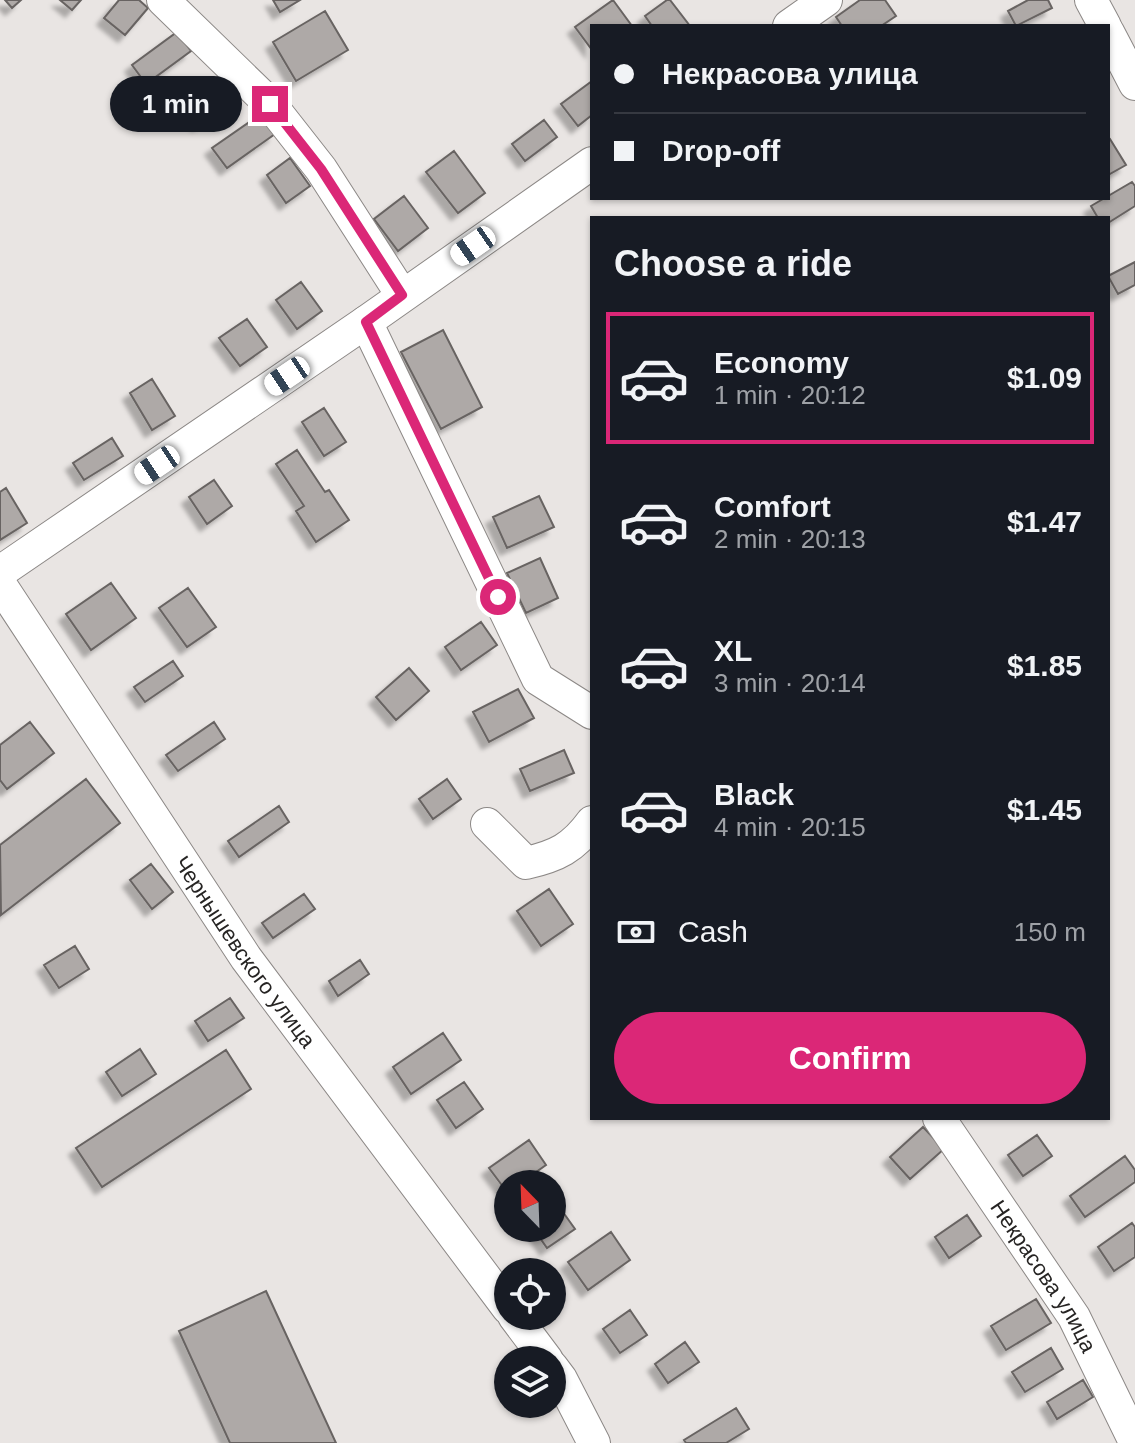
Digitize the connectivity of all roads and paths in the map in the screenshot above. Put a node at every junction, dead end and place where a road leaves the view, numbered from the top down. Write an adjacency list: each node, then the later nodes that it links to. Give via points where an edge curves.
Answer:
1 (163, 0): 9 (street, via 270,104 321,169)
2 (826, 0): 4 (street)
3 (1091, 0): 5 (street)
4 (792, 24)
5 (1104, 24)
6 (1110, 36): 7 (street)
7 (1135, 84)
8 (590, 164): 9 (street)
9 (402, 295): 10 (street)
10 (366, 322): 11 (street); 13 (street, via 538,679)
11 (0, 572)
12 (0, 584): 17 (street, Чернышевского улица, via 246,958)
13 (590, 712)
14 (487, 824): 15 (street, via 526,863 556,857)
15 (590, 825)
16 (940, 1120): 19 (street, Некрасова улица, via 1074,1317)
17 (494, 1289)
18 (566, 1389): 20 (street)
19 (1135, 1442)
20 (594, 1443)

